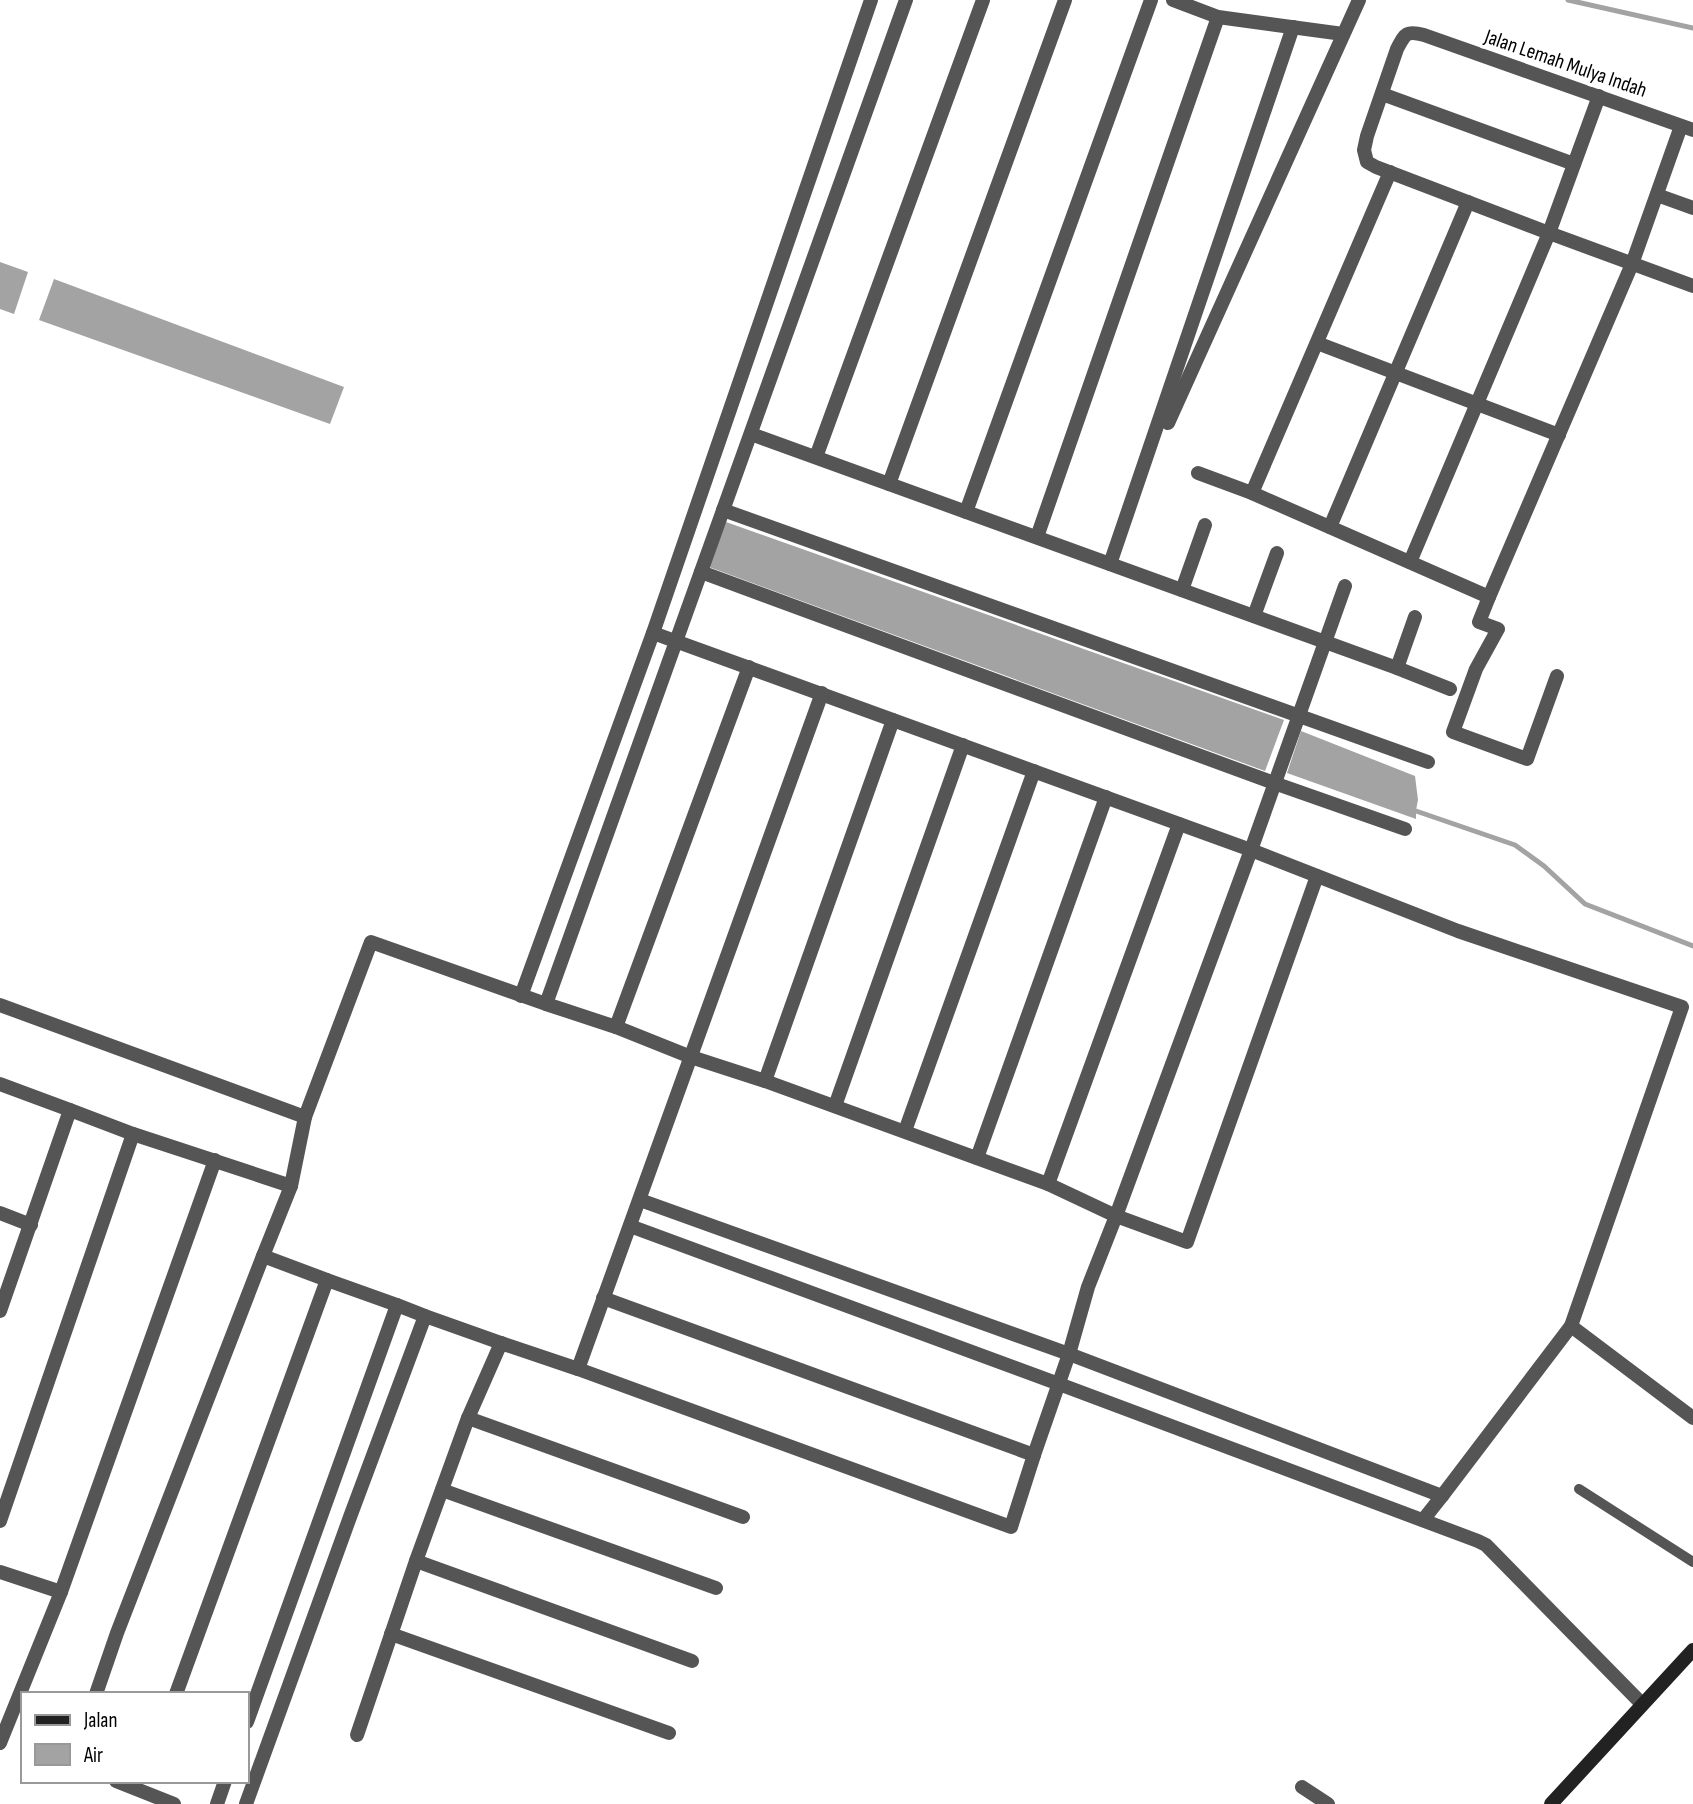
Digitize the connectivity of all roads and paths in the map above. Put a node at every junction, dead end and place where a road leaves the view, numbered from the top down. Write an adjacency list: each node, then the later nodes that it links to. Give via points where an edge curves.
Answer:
1 (872, 0): 46 (street)
2 (906, 0): 25 (street)
3 (983, 0): 27 (street)
4 (1065, 0): 29 (street)
5 (1151, 0): 33 (street)
6 (1173, 0): 8 (street)
7 (1359, 0): 10 (street)
8 (1218, 17): 9 (street); 36 (street)
9 (1293, 27): 10 (street); 31 (street)
10 (1343, 34): 31 (street)
11 (1382, 94): 12 (street, Jalan Lemah Mulya Indah, via 1396,49 1407,33 1414,32); 14 (street); 15 (street, via 1364,150 1367,162)
12 (1599, 96): 13 (street, Jalan Lemah Mulya Indah); 14 (street)
13 (1687, 128): 16 (street)
14 (1574, 164): 19 (street)
15 (1390, 172): 17 (street); 22 (street)
16 (1657, 195): 18 (street); 20 (street)
17 (1468, 202): 19 (street); 23 (street)
18 (1693, 208)
19 (1549, 233): 20 (street); 24 (street)
20 (1632, 264): 21 (street); 26 (street)
21 (1693, 286)
22 (1317, 342): 23 (street); 30 (street)
23 (1395, 373): 24 (street); 35 (street)
24 (1477, 404): 26 (street); 38 (street)
25 (751, 434): 27 (street); 32 (street)
26 (1559, 435): 43 (street)
27 (817, 457): 29 (street)
28 (1198, 473): 30 (street)
29 (889, 484): 33 (street)
30 (1252, 494): 35 (street)
31 (1133, 499): 39 (street)
32 (723, 510): 40 (street); 54 (street)
33 (967, 512): 36 (street)
34 (1205, 525): 42 (street)
35 (1330, 527): 38 (street)
36 (1037, 537): 39 (street)
37 (1276, 553): 44 (street)
38 (1410, 562): 43 (street)
39 (1110, 564): 42 (street)
40 (701, 572): 47 (street); 59 (street)
41 (1345, 586): 48 (street)
42 (1182, 590): 44 (street)
43 (1489, 597): 51 (street, via 1479,622 1497,629 1453,732 1527,759)
44 (1254, 616): 48 (street)
45 (1415, 617): 50 (street)
46 (653, 633): 47 (street); 65 (street)
47 (676, 641): 49 (street); 66 (street)
48 (1325, 642): 50 (street); 54 (street)
49 (749, 667): 53 (street); 68 (street)
50 (1397, 668): 52 (street)
51 (1557, 676)
52 (1450, 689)
53 (822, 693): 55 (street); 69 (street)
54 (1298, 716): 57 (street); 59 (street)
55 (893, 720): 56 (street); 70 (street)
56 (963, 745): 58 (street); 72 (street)
57 (1428, 762)
58 (1034, 771): 60 (street); 75 (street)
59 (1274, 783): 62 (street); 63 (street)
60 (1106, 797): 61 (street); 77 (street)
61 (1179, 824): 63 (street); 79 (street)
62 (1405, 829)
63 (1251, 850): 64 (street); 83 (street)
64 (1317, 876): 83 (street, via 1187,1242); 92 (street, via 1458,931 1682,1007)
65 (521, 996): 66 (street); 74 (street, via 371,942)
66 (546, 1004): 68 (street)
67 (0, 1005): 74 (street)
68 (616, 1027): 69 (street)
69 (691, 1057): 70 (street); 81 (street)
70 (765, 1081): 72 (street)
71 (1, 1086): 73 (street)
72 (835, 1106): 75 (street)
73 (70, 1110): 76 (street); 84 (street)
74 (304, 1117): 80 (street)
75 (905, 1131): 77 (street)
76 (133, 1135): 78 (street); 105 (street)
77 (977, 1158): 79 (street)
78 (215, 1160): 80 (street); 110 (street)
79 (1048, 1184): 83 (street)
80 (291, 1186): 86 (street)
81 (640, 1200): 85 (street); 94 (street)
82 (0, 1213): 84 (street)
83 (1116, 1216): 94 (street, via 1088,1287)
84 (31, 1225): 89 (street)
85 (630, 1226): 88 (street); 96 (street)
86 (263, 1256): 87 (street); 114 (street)
87 (327, 1280): 90 (street); 115 (street)
88 (603, 1298): 95 (street); 99 (street)
89 (1, 1304)
90 (397, 1305): 91 (street); 117 (street)
91 (425, 1316): 93 (street); 126 (street)
92 (1571, 1326): 98 (street); 102 (street)
93 (502, 1343): 95 (street); 97 (street)
94 (1069, 1354): 96 (street); 102 (street)
95 (578, 1369): 99 (street, via 1011,1527)
96 (1059, 1384): 99 (street); 104 (street)
97 (468, 1418): 101 (street); 103 (street)
98 (1693, 1418)
99 (1034, 1455)
100 (1579, 1489): 107 (lane)
101 (442, 1490): 106 (street); 109 (street)
102 (1441, 1496): 104 (street)
103 (743, 1517)
104 (1423, 1520): 116 (street, via 1486,1545)
105 (0, 1521)
106 (416, 1561): 111 (street); 113 (street)
107 (1693, 1562)
108 (0, 1572): 110 (street)
109 (716, 1588)
110 (61, 1592): 120 (street)
111 (391, 1634): 118 (street); 119 (street)
112 (1693, 1650): 116 (street)
113 (692, 1661)
114 (97, 1692)
115 (177, 1692)
116 (1642, 1704): 128 (street)
117 (248, 1718)
118 (669, 1733)
119 (357, 1735)
120 (0, 1743)
121 (224, 1783): 125 (street)
122 (143, 1786): 124 (street)
123 (1302, 1787): 127 (street)
124 (174, 1804)
125 (217, 1804)
126 (246, 1804)
127 (1328, 1804)
128 (1551, 1804)

